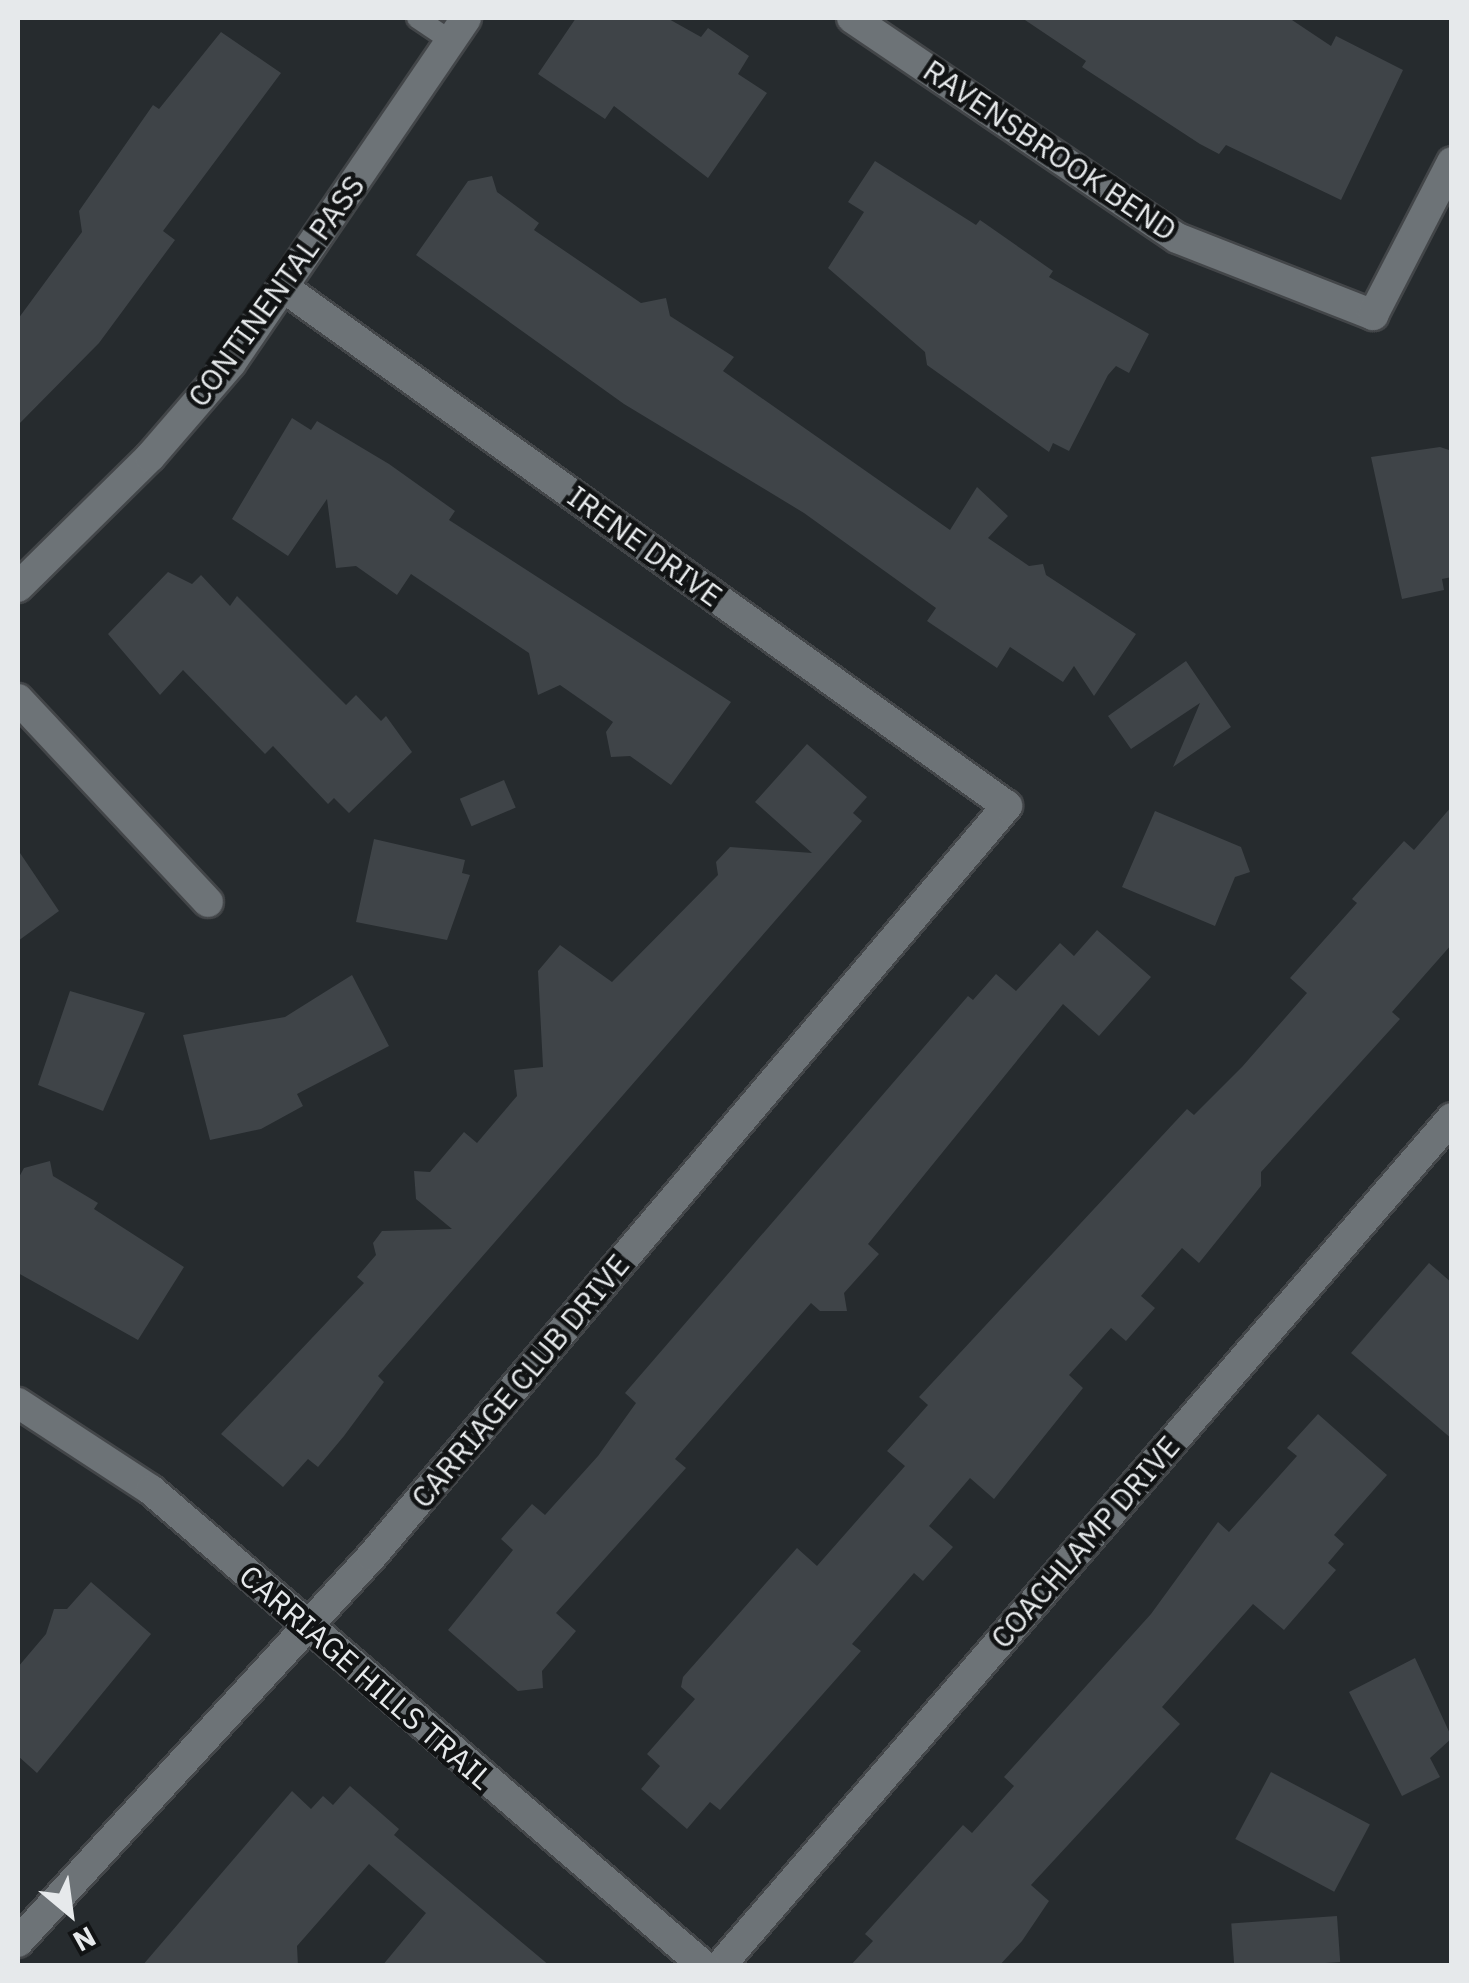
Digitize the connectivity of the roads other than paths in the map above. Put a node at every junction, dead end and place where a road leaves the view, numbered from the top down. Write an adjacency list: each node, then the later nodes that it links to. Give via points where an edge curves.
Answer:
1 (416, 18): 3 (lane)
2 (852, 18): 4 (street, RAVENSBROOK BEND, via 1178,238 1373,315)
3 (459, 29): 5 (street, CONTINENTAL PASS)
4 (1452, 162)
5 (283, 287): 6 (street, CONTINENTAL PASS, via 150,457); 8 (street, IRENE DRIVE)
6 (18, 587)
7 (18, 699): 9 (street)
8 (1007, 806): 12 (street, CARRIAGE CLUB DRIVE)
9 (208, 902)
10 (1445, 1138): 15 (street, COACHLAMP DRIVE)
11 (18, 1403): 12 (street, CARRIAGE HILLS TRAIL, via 151,1490)
12 (306, 1626): 13 (street, CARRIAGE CLUB DRIVE); 14 (street, CARRIAGE HILLS TRAIL)
13 (18, 1942)
14 (704, 1966)
15 (720, 1966)

